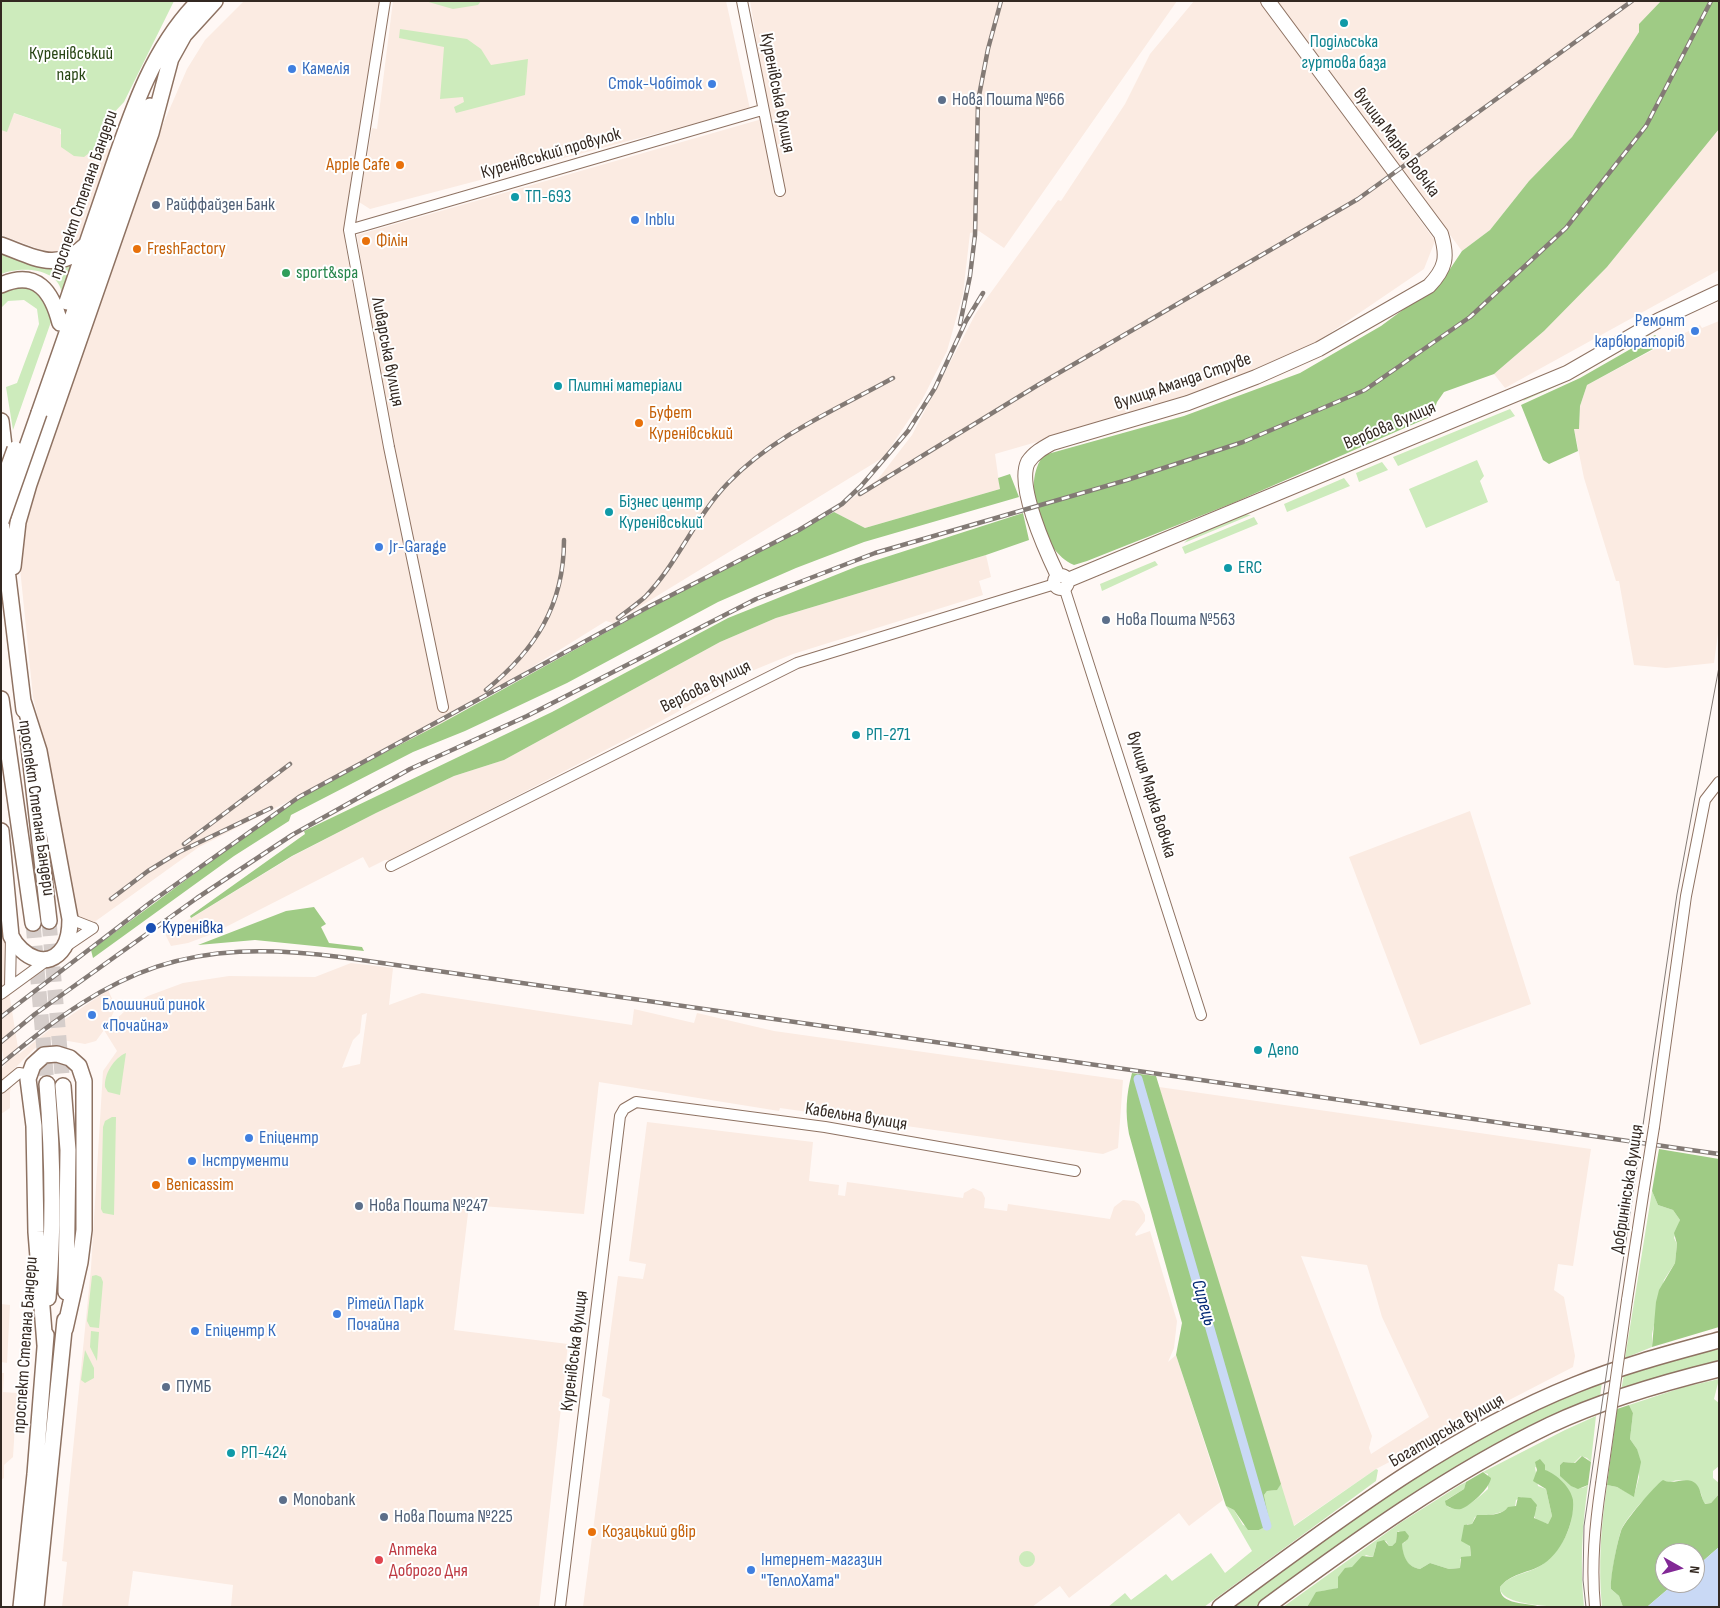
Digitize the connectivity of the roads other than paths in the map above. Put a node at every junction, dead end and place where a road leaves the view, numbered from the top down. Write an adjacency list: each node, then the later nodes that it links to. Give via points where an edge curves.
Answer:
1 (191, 1): 7 (main road, проспект Степана Бандери)
2 (199, 1): 7 (main road)
3 (215, 1): 8 (main road, проспект Степана Бандери, via 184,35)
4 (385, 1): 11 (street, Ливарська вулиця)
5 (742, 1): 9 (street, Куренівська вулиця)
6 (1268, 1): 14 (main road, вулиця Марка Вовчка, via 1441,234 1446,250)
7 (185, 16): 13 (main road, проспект Степана Бандери, via 160,52 127,125)
8 (172, 54): 18 (main road, проспект Степана Бандери); 22 (main road, via 151,134 29,484 18,522)
9 (762, 110): 10 (street, Куренівська вулиця); 11 (street, Куренівський провулок)
10 (780, 191)
11 (349, 230): 27 (street, Ливарська вулиця, via 389,447)
12 (1, 245): 13 (main road, via 46,261 56,261 77,253)
13 (86, 245): 17 (main road, проспект Степана Бандери)
14 (1444, 263): 23 (main road, вулиця Аманда Струве, via 1429,286 1319,349 1188,403 1052,443 1037,451 1028,463 1029,497 1037,528)
15 (1, 285): 17 (main road, via 19,279 36,282 48,291)
16 (1719, 292): 23 (main road, Вербова вулиця, via 1658,320 1567,373)
17 (60, 323): 18 (main road, проспект Степана Бандери)
18 (34, 411): 20 (main road, bridge); 21 (main road, bridge)
19 (1, 421): 22 (main road, via 11,509)
20 (1, 488)
21 (1, 520): 24 (main road, проспект Степана Бандери)
22 (13, 567): 24 (main road)
23 (1061, 582): 34 (street, Вербова вулиця, via 797,663); 41 (street, вулиця Марка Вовчка)
24 (12, 608): 26 (main road, проспект Степана Бандери)
25 (1, 698): 29 (main road, проспект Степана Бандери)
26 (23, 701): 35 (main road, via 39,751); 36 (main road, проспект Степана Бандери)
27 (443, 707)
28 (1, 710): 29 (main road)
29 (3, 723): 30 (main road, проспект Степана Бандери)
30 (7, 747): 31 (main road); 37 (main road, проспект Степана Бандери)
31 (1, 771)
32 (1719, 782): 57 (street, Добринінська вулиця, bridge, via 1705,800 1686,896 1594,1526 1592,1579)
33 (1, 831): 38 (main road)
34 (391, 866)
35 (70, 919): 39 (main road, via 69,934); 39 (street, via 93,928)
36 (48, 921)
37 (33, 923)
38 (11, 936): 39 (main road, via 27,957 39,960); 40 (street)
39 (58, 952): 40 (street)
40 (6, 990)
41 (1200, 1015)
42 (28, 1079): 45 (street, via 19,1073); 48 (main road, via 33,1064 44,1055 57,1054 70,1058 79,1066 84,1081 84,1230); 50 (main road, via 34,1126 36,1232)
43 (47, 1084): 50 (main road, проспект Степана Бандери, via 53,1217)
44 (63, 1086): 48 (main road, проспект Степана Бандери, via 68,1150)
45 (1, 1088)
46 (631, 1104): 47 (street, Кабельна вулиця, via 636,1102 825,1127); 54 (street, Куренівська вулиця, via 620,1116)
47 (1075, 1171)
48 (65, 1329): 53 (main road, проспект Степана Бандери)
49 (1719, 1340): 55 (main road, Богатирська вулиця, via 1575,1385 1497,1422 1407,1474)
50 (45, 1345): 52 (main road, проспект Степана Бандери)
51 (1719, 1370): 56 (main road, via 1590,1408 1509,1446 1454,1476 1396,1514)
52 (21, 1607)
53 (36, 1607)
54 (560, 1607)
55 (1220, 1607)
56 (1266, 1607)
57 (1595, 1607)

